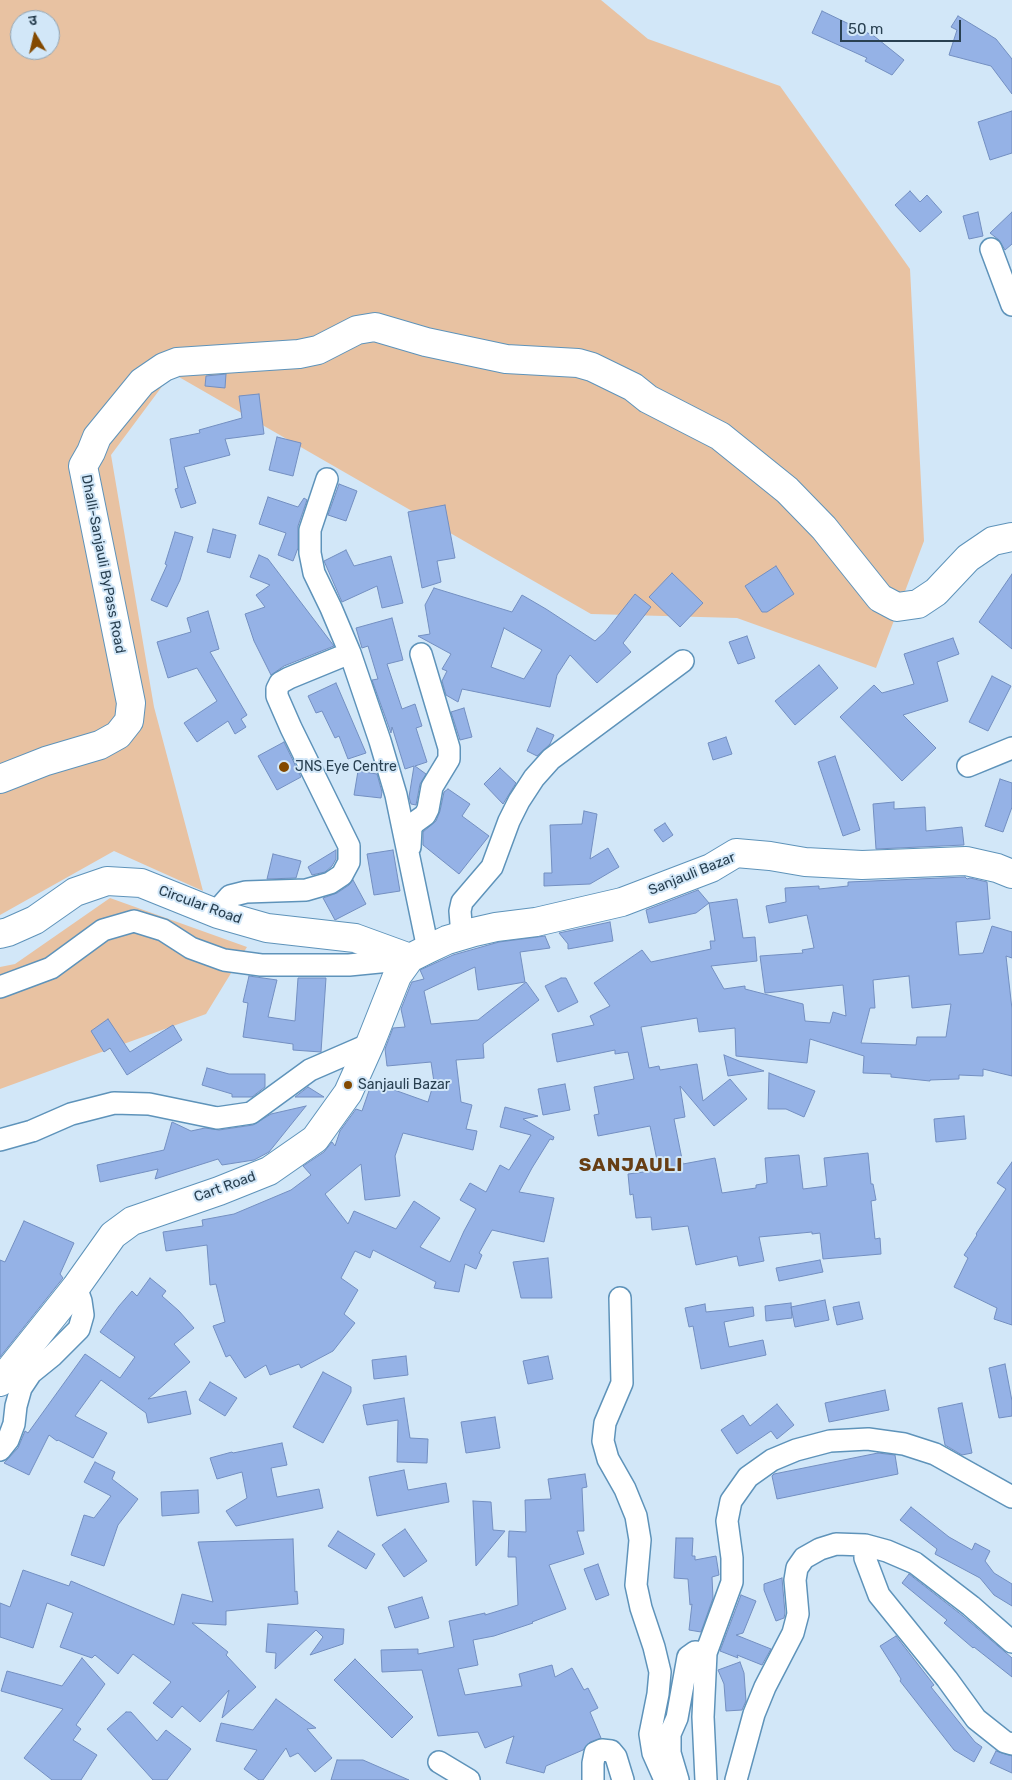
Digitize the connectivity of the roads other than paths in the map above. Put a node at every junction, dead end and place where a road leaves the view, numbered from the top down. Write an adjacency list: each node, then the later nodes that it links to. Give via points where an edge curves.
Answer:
1 (991, 249): 2 (street)
2 (1012, 304)
3 (327, 479): 5 (street, via 310,530 310,553 314,573)
4 (1012, 537): 10 (main road, Dhalli-Sanjauli ByPass Road, via 993,541 968,558 936,592 918,604 897,607 880,598 824,528 787,490 720,436 592,367 578,363 506,359 374,327 357,330 318,350 299,354 177,362 142,382 97,437 83,466 131,703 129,721 118,735 100,745 46,761)
5 (350, 654): 11 (street, via 396,795); 13 (street, via 288,678 277,689 291,728 349,846 349,862 342,875 330,883 306,890 246,892 230,896)
6 (421, 654): 11 (street, via 449,748 449,759 432,787 425,815 411,828)
7 (683, 661): 15 (street, via 564,749 534,778 509,820 492,868 462,902)
8 (1012, 748): 9 (street)
9 (968, 766)
10 (0, 780)
11 (410, 860): 16 (street)
12 (1012, 874): 15 (main road, Sanjauli Bazar, via 966,861 862,866 736,853 711,868 622,902)
13 (218, 914): 14 (main road, Circular Road, via 141,884 107,881 75,892 35,920); 16 (main road, Circular Road, via 267,928 355,938)
14 (0, 934)
15 (462, 936): 16 (main road, Sanjauli Bazar)
16 (419, 954): 17 (street, via 349,966 224,960 191,948 163,930 134,922 103,930 51,968); 18 (main road, Cart Road, via 397,976)
17 (0, 987)
18 (370, 1044): 19 (street, via 310,1070 252,1113 217,1118 149,1104 114,1103 71,1114); 20 (main road, Cart Road, via 348,1093 315,1139 269,1171 132,1221 113,1235)
19 (0, 1140)
20 (76, 1287): 22 (main road, Cart Road); 23 (street, via 83,1315 79,1329 31,1373 21,1388 14,1424)
21 (620, 1298): 33 (street, via 622,1383 605,1423 603,1441 608,1459 636,1516 640,1540 636,1585 660,1672 650,1734 653,1753)
22 (0, 1382)
23 (0, 1450)
24 (1012, 1497): 27 (street, via 934,1454 904,1444 868,1439 830,1441 772,1460 748,1477 731,1501 727,1521 732,1582)
25 (865, 1545): 26 (street, via 887,1550 915,1563); 28 (street, via 865,1558 880,1595 976,1719); 36 (street, via 836,1544 820,1549 804,1558 797,1568 798,1614 793,1633 754,1714)
26 (1012, 1642)
27 (706, 1653): 34 (street, via 695,1652 688,1657 677,1718 670,1734 670,1753); 35 (street, via 703,1717)
28 (1012, 1744)
29 (439, 1762): 30 (street)
30 (468, 1780)
31 (593, 1780): 32 (street, via 595,1753 602,1750 611,1751 616,1757)
32 (623, 1780)
33 (664, 1780)
34 (678, 1780)
35 (706, 1780)
36 (736, 1780)

